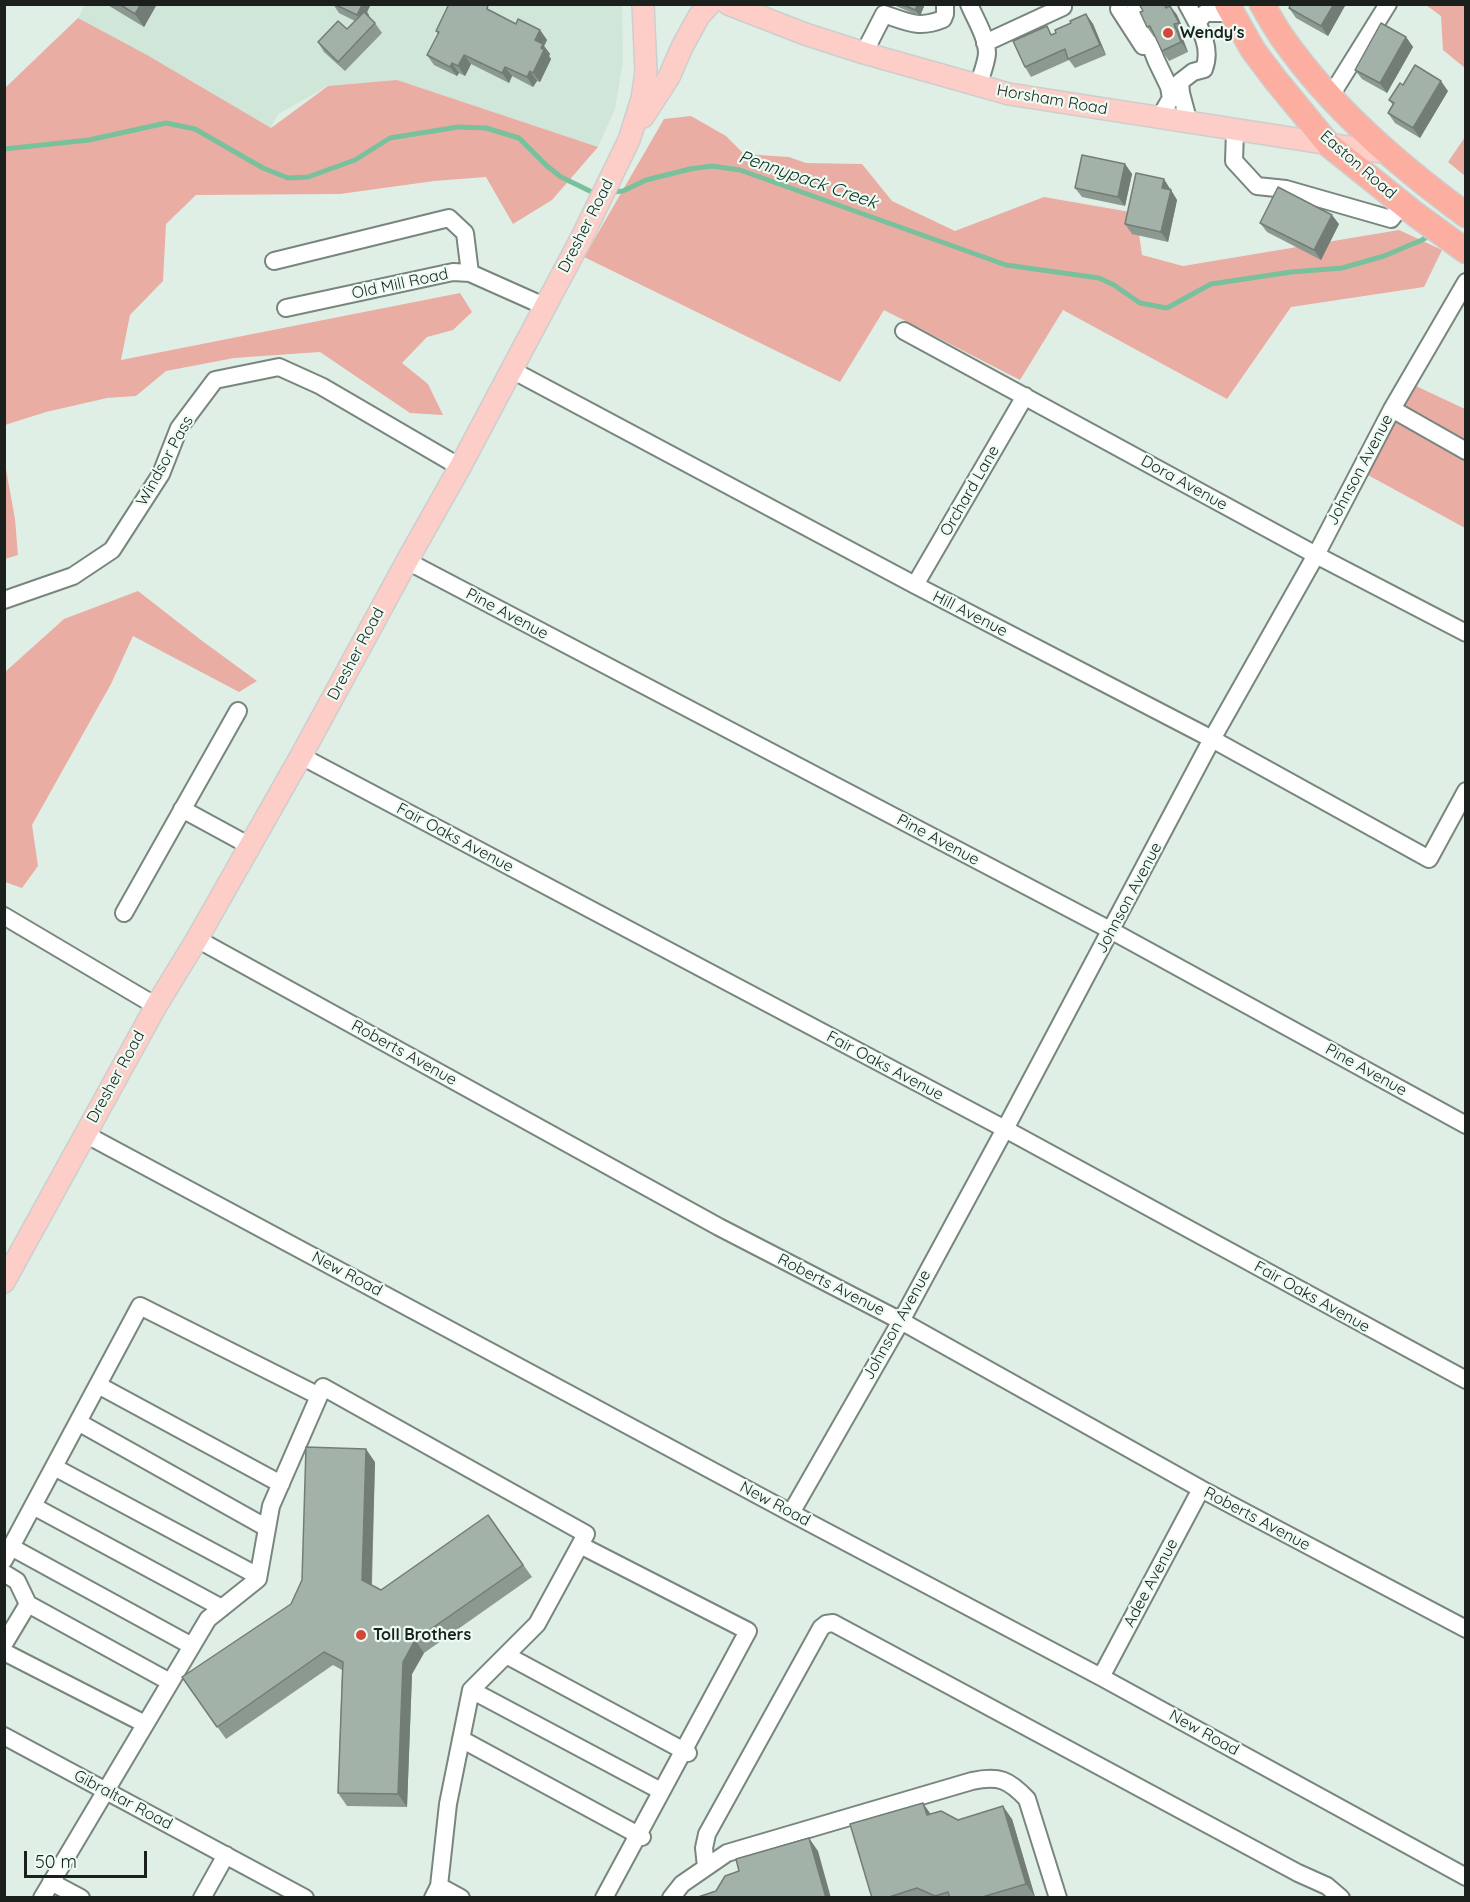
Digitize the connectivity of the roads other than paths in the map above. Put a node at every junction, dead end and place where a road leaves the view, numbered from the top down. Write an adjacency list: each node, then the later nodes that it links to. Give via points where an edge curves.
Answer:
1 (643, 4): 23 (main road, Dresher Road, via 645,72 642,99)
2 (710, 4): 23 (main road, via 699,16 669,77)
3 (728, 4): 14 (main road, Horsham Road)
4 (945, 4): 14 (street, via 943,19 934,23 918,25 884,14)
5 (969, 4): 13 (street)
6 (1120, 4): 15 (street, via 1119,9)
7 (1135, 4): 15 (street)
8 (1262, 4): 19 (highway, Easton Road, via 1284,40)
9 (1388, 4): 19 (street)
10 (1063, 7): 13 (street)
11 (1190, 9): 12 (street, via 1205,13); 17 (street, via 1198,54); 17 (street, via 1203,35 1208,57 1204,69)
12 (1230, 9): 24 (highway, Easton Road, via 1253,50)
13 (985, 43): 18 (street, via 987,56)
14 (864, 53): 18 (main road, Horsham Road)
15 (1156, 60): 16 (street)
16 (1164, 76): 17 (street); 20 (street, via 1170,98)
17 (1187, 77): 21 (street, via 1181,93)
18 (978, 86): 20 (main road, Horsham Road)
19 (1330, 97): 25 (highway, Easton Road)
20 (1159, 119): 21 (main road, Horsham Road)
21 (1189, 123): 22 (main road, Horsham Road)
22 (1235, 131): 24 (main road, Horsham Road); 26 (street, via 1234,161 1257,186 1286,189 1391,219)
23 (629, 141): 32 (main road, Dresher Road)
24 (1329, 145): 25 (main road, Horsham Road); 26 (highway, Easton Road)
25 (1387, 153): 27 (highway, Easton Road)
26 (1409, 209): 28 (highway, Easton Road)
27 (1466, 215)
28 (1466, 251)
29 (274, 261): 30 (street, via 449,218 465,233)
30 (470, 273): 32 (street, Old Mill Road); 33 (street, Old Mill Road, via 453,272)
31 (1466, 282): 37 (street, Johnson Avenue)
32 (544, 306): 35 (main road, Dresher Road)
33 (286, 308)
34 (904, 331): 36 (street, Dora Avenue)
35 (510, 369): 39 (main road, Dresher Road); 42 (street, Hill Avenue)
36 (1025, 396): 40 (street, Dora Avenue); 42 (street, Orchard Lane)
37 (1392, 409): 38 (street); 40 (street, Johnson Avenue)
38 (1466, 451)
39 (460, 467): 41 (main road, Dresher Road); 43 (street, Windsor Pass, via 321,386 279,367 215,380 179,428 160,474 112,550 73,576)
40 (1316, 555): 44 (street, Dora Avenue); 46 (street, Johnson Avenue)
41 (407, 561): 47 (main road, Dresher Road); 53 (street, Pine Avenue)
42 (915, 585): 46 (street, Hill Avenue)
43 (4, 600)
44 (1466, 633)
45 (238, 711): 49 (street)
46 (1212, 739): 48 (street, Hill Avenue, via 1429,859); 53 (street, Johnson Avenue)
47 (301, 756): 50 (main road, Dresher Road); 57 (street, Fair Oaks Avenue)
48 (1466, 791)
49 (182, 809): 50 (street); 51 (street)
50 (250, 846): 54 (main road, Dresher Road)
51 (124, 913)
52 (4, 916): 55 (street)
53 (1112, 931): 56 (street, Pine Avenue); 57 (street, Johnson Avenue)
54 (197, 939): 55 (main road, Dresher Road); 60 (street, Roberts Avenue, via 719,1227)
55 (156, 1006): 58 (main road, Dresher Road)
56 (1466, 1125)
57 (1005, 1130): 60 (street, Johnson Avenue); 61 (street, Fair Oaks Avenue)
58 (85, 1134): 59 (main road, Dresher Road); 69 (street, New Road)
59 (4, 1282)
60 (900, 1321): 67 (street, Roberts Avenue); 69 (street, Johnson Avenue)
61 (1466, 1380)
62 (98, 1385): 63 (street, via 140,1306); 64 (street); 66 (street)
63 (319, 1396): 66 (street); 71 (street, via 323,1387 586,1534)
64 (78, 1422): 65 (street); 70 (street)
65 (54, 1467): 68 (street); 74 (street)
66 (281, 1484): 70 (street)
67 (1201, 1489): 77 (street, Roberts Avenue); 82 (street, Adee Avenue)
68 (33, 1506): 72 (street); 76 (street)
69 (792, 1513): 82 (street, New Road)
70 (267, 1528): 74 (street)
71 (580, 1545): 81 (street, via 537,1624); 88 (street, via 748,1631)
72 (8, 1554): 79 (street)
73 (4, 1573): 75 (street, via 17,1581)
74 (258, 1576): 76 (street)
75 (28, 1604): 78 (street); 83 (street)
76 (222, 1608): 79 (street, via 208,1619)
77 (1466, 1629)
78 (4, 1644)
79 (192, 1646): 83 (street)
80 (4, 1652): 85 (street)
81 (506, 1655): 84 (street); 88 (street)
82 (1101, 1677): 94 (street, New Road)
83 (170, 1682): 85 (street)
84 (471, 1690): 87 (street); 90 (street)
85 (145, 1724): 89 (street)
86 (4, 1736): 89 (street, Gibraltar Road)
87 (461, 1739): 91 (street); 96 (street)
88 (685, 1752): 90 (street)
89 (105, 1790): 92 (street, Gibraltar Road); 95 (street)
90 (662, 1791): 91 (street)
91 (640, 1835): 102 (street)
92 (226, 1855): 99 (street); 100 (street, Gibraltar Road)
93 (706, 1867): 103 (street, via 682,1884); 104 (street, via 727,1853 972,1780 997,1778 1027,1799); 105 (street, via 707,1834 821,1628 833,1623 1327,1886)
94 (1466, 1877)
95 (51, 1882): 97 (street); 98 (street)
96 (436, 1892): 101 (street)
97 (42, 1898)
98 (81, 1898)
99 (202, 1898)
100 (305, 1898)
101 (461, 1898)
102 (604, 1898)
103 (671, 1898)
104 (1058, 1898)
105 (1341, 1898)

